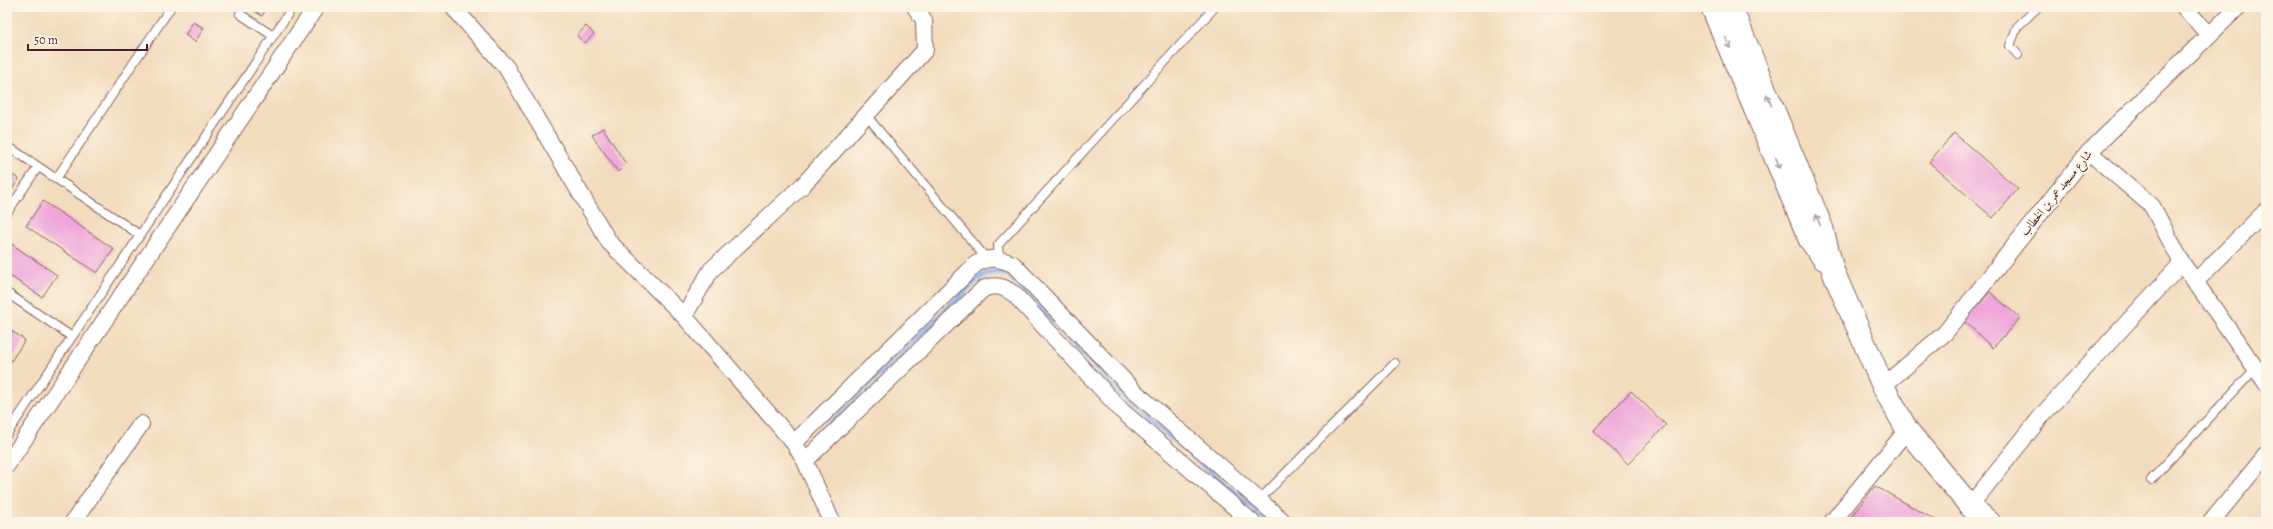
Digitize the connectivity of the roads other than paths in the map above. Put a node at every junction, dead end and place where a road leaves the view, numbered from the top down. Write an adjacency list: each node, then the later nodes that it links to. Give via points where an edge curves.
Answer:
1 (171, 7): 20 (lane)
2 (290, 7): 14 (lane, via 290,11)
3 (316, 7): 41 (street)
4 (453, 7): 29 (street, via 506,67 609,242)
5 (915, 7): 16 (street, via 924,20 925,50)
6 (1215, 7): 24 (lane, via 998,245)
7 (1712, 7): 26 (main road, one-way to 26, via 1810,240)
8 (1731, 7): 26 (main road, one-way to 8, via 1822,228)
9 (2038, 7): 15 (lane, via 2017,27 2010,46)
10 (2184, 7): 13 (street)
11 (2238, 7): 13 (street, شارع مسجد عمر بن الخطاب)
12 (240, 14): 14 (lane)
13 (2209, 35): 18 (street, شارع مسجد عمر بن الخطاب)
14 (273, 36): 23 (lane)
15 (2018, 55)
16 (865, 114): 24 (lane); 29 (street, via 803,185 711,270)
17 (9, 147): 19 (lane)
18 (2089, 152): 25 (street, via 2152,206); 34 (street, شارع مسجد عمر بن الخطاب, via 1945,333)
19 (38, 167): 20 (lane); 22 (lane)
20 (56, 179): 23 (lane)
21 (2266, 211): 27 (street)
22 (7, 213)
23 (140, 235): 30 (lane)
24 (992, 258): 38 (street, via 976,264); 43 (street, via 1013,264 1134,391)
25 (2182, 263): 27 (street); 44 (street, via 2044,413)
26 (1833, 271): 34 (main road)
27 (2196, 282): 32 (street)
28 (7, 293): 30 (lane)
29 (684, 316): 38 (street)
30 (72, 337): 37 (lane)
31 (1395, 363): 43 (lane)
32 (2256, 368): 33 (street); 42 (lane)
33 (2266, 383)
34 (1883, 386): 36 (main road)
35 (141, 424): 45 (street)
36 (1907, 430): 44 (main road); 49 (street)
37 (7, 434)
38 (794, 443): 40 (street)
39 (2266, 455): 51 (street)
40 (805, 461): 46 (street); 47 (street, via 983,289 993,285 1005,287 1014,294 1122,411)
41 (7, 464)
42 (2150, 480)
43 (1259, 500): 48 (street)
44 (1970, 506): 50 (main road)
45 (73, 522)
46 (832, 522)
47 (1252, 522)
48 (1284, 522)
49 (1832, 522)
50 (1989, 522)
51 (2210, 522)

